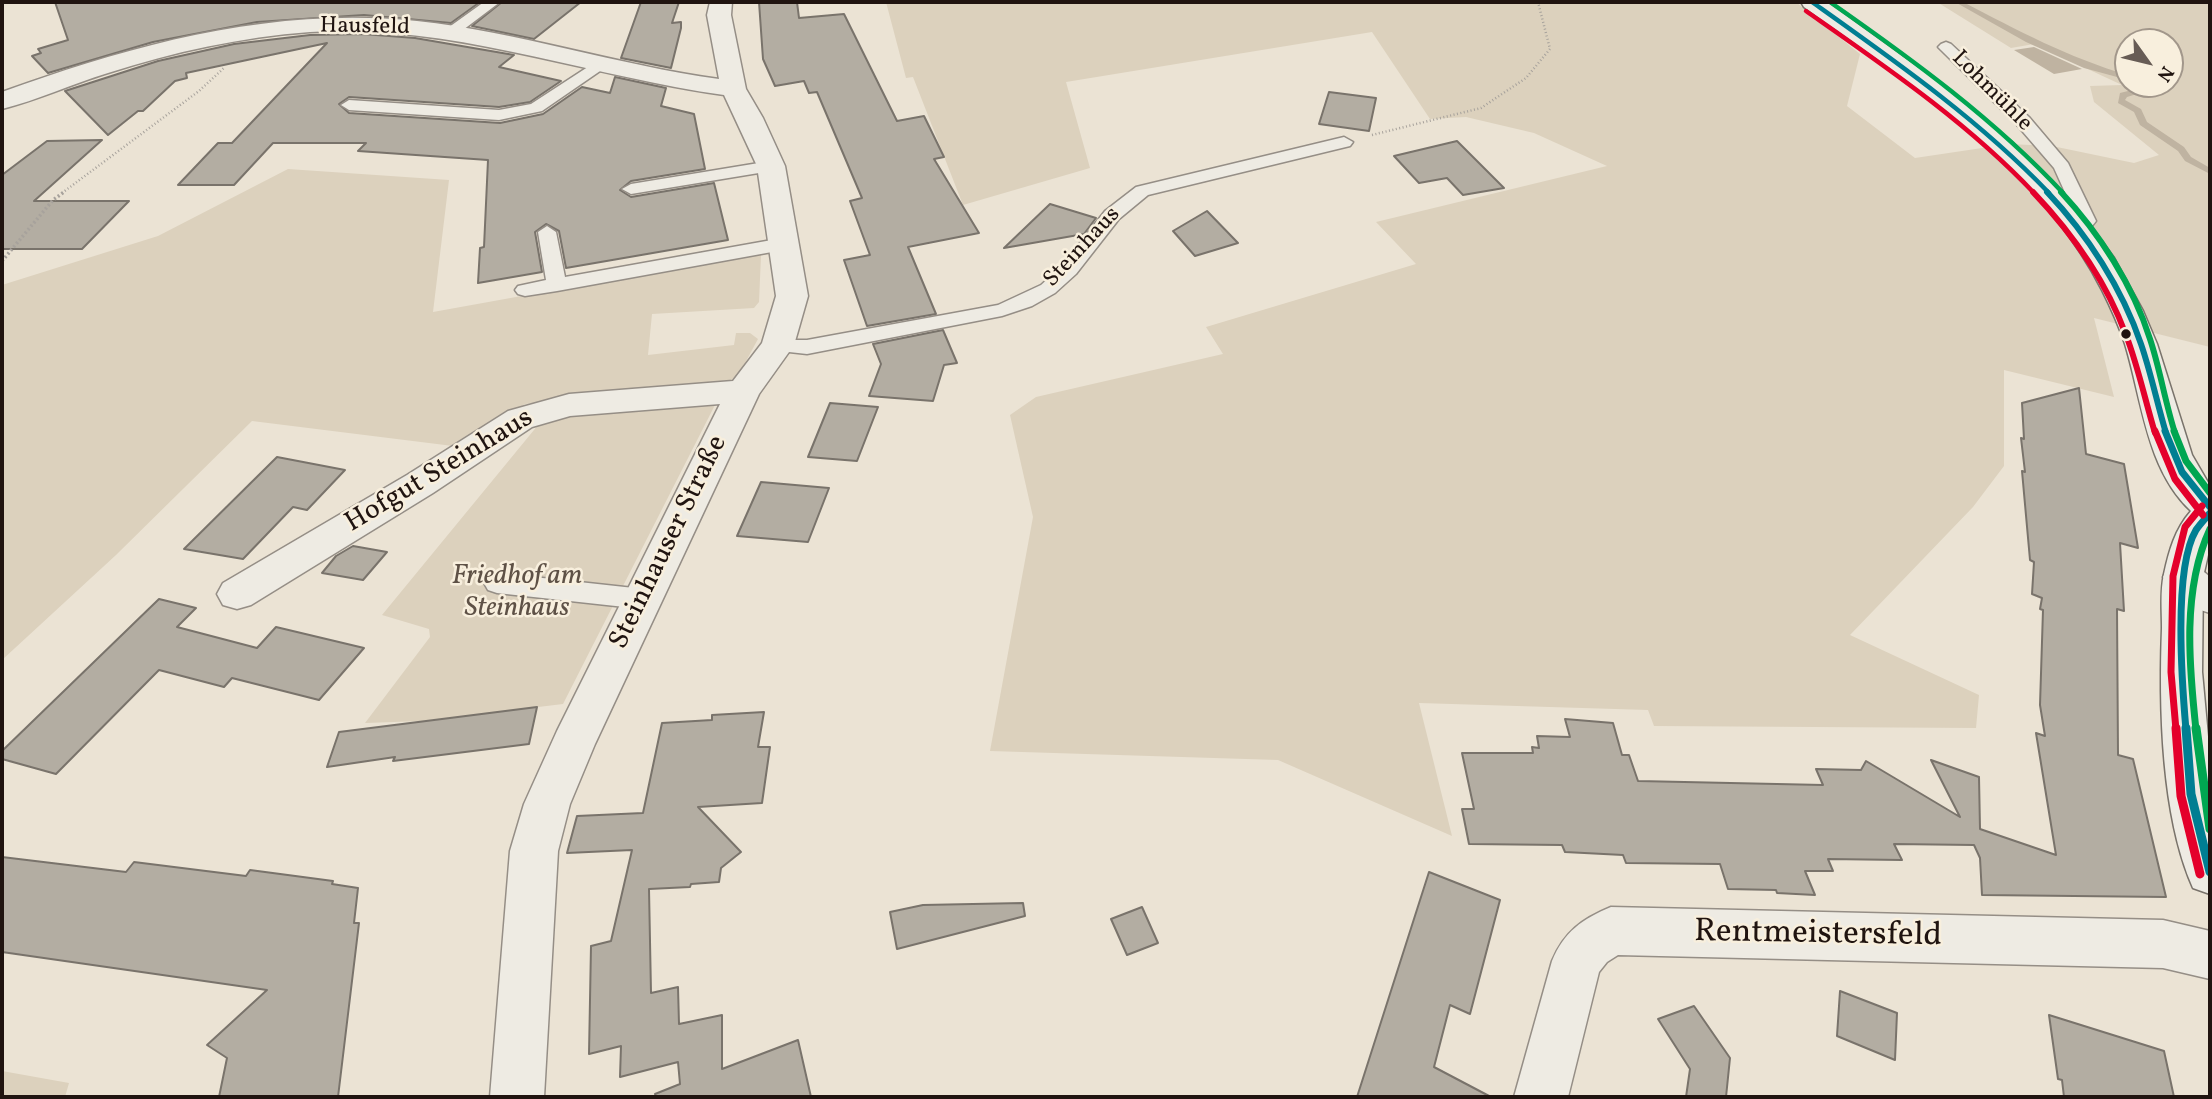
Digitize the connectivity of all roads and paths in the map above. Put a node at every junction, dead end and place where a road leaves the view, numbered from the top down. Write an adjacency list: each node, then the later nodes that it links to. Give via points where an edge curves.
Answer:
1 (493, 2): 6 (lane)
2 (720, 2): 9 (street, Steinhauser Straße)
3 (1538, 2): 12 (path, via 1550,49 1526,78 1481,108)
4 (1812, 2): 15 (street, Lohmühle, via 1982,126 2042,185)
5 (261, 32): 6 (street, Hausfeld, via 376,25); 10 (street, Hausfeld, via 138,56); 18 (path, via 200,91 53,200)
6 (450, 33): 8 (street, Hausfeld)
7 (1946, 47): 15 (lane, Lohmühle, via 2023,121 2062,167 2087,221)
8 (597, 66): 9 (street, Hausfeld); 11 (lane, via 536,108 499,115)
9 (733, 89): 13 (street, Steinhauser Straße)
10 (2, 102)
11 (349, 105)
12 (1344, 142): 21 (lane, Steinhaus, via 1142,191 1112,215 1069,270 1025,302 807,347)
13 (771, 166): 14 (lane); 17 (street, Steinhauser Straße)
14 (631, 189)
15 (2077, 228): 23 (street, via 2100,260 2141,343 2180,467 2194,492)
16 (547, 232): 19 (lane)
17 (783, 244): 19 (lane); 21 (street, Steinhauser Straße, via 792,296)
18 (2, 261)
19 (557, 285): 20 (lane)
20 (525, 290)
21 (778, 345): 22 (street, Steinhauser Straße)
22 (743, 391): 27 (street, Hofgut Steinhaus, via 569,405 520,419); 28 (street, Steinhauser Straße)
23 (2210, 507)
24 (2210, 513): 26 (street, via 2195,531)
25 (497, 583): 28 (lane)
26 (2197, 587): 29 (street, via 2181,672 2191,794)
27 (237, 594)
28 (643, 599): 31 (street, Steinhauser Straße, via 562,768 534,851)
29 (2210, 872)
30 (2210, 955): 32 (street, Rentmeistersfeld, via 2163,944 1611,931 1589,945 1577,961)
31 (517, 1097)
32 (1541, 1097)

